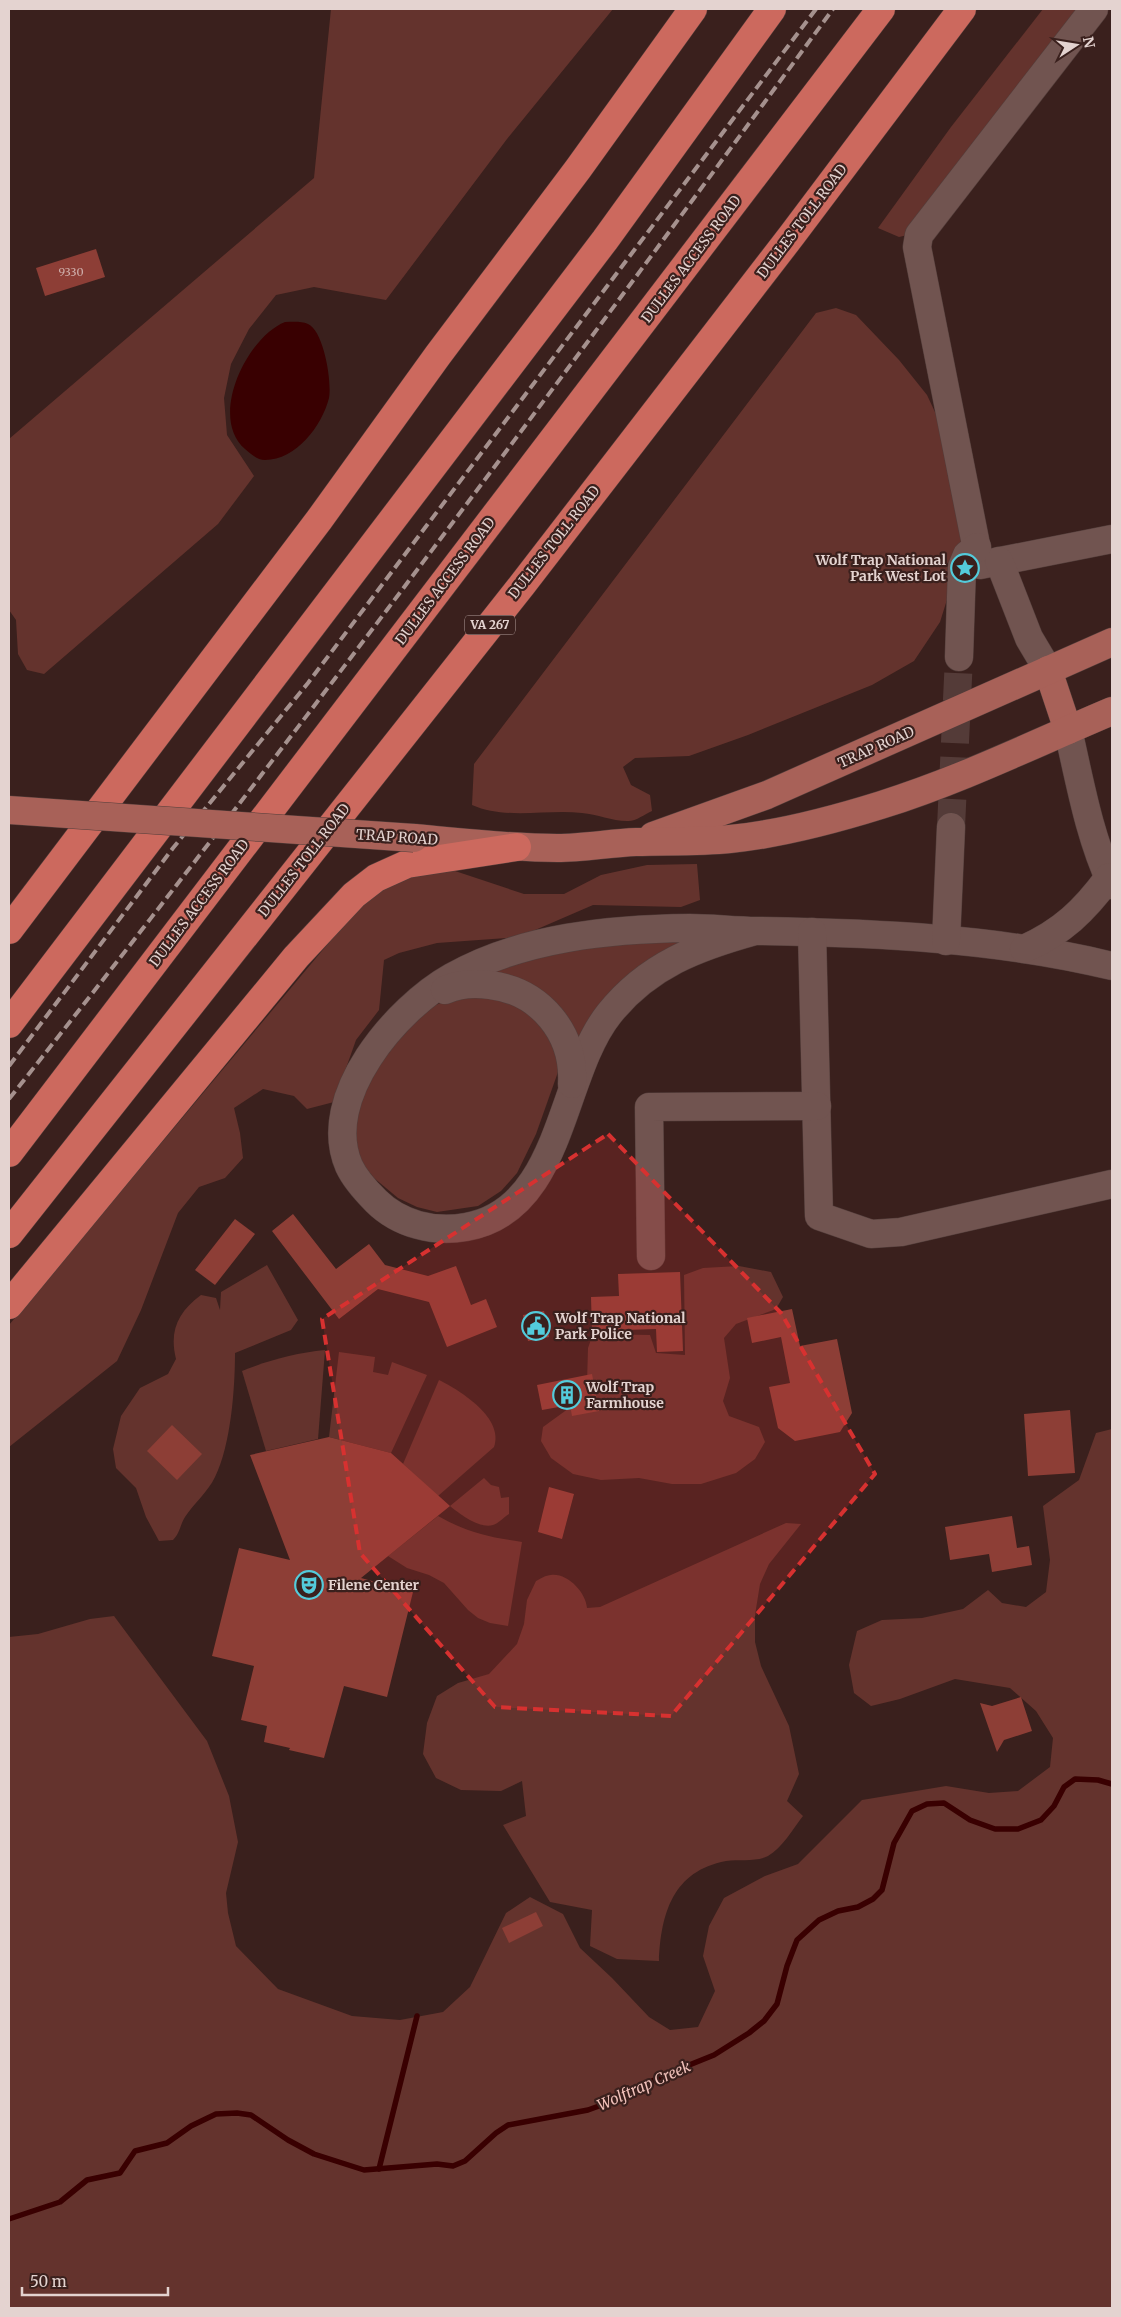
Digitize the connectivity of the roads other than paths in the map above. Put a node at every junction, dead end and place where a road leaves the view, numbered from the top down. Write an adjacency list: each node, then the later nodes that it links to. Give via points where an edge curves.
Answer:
1 (693, 9): 18 (highway, via 319,520)
2 (772, 9): 25 (highway, via 599,248)
3 (881, 9): 28 (highway, DULLES ACCESS ROAD)
4 (962, 9): 30 (highway, DULLES TOLL ROAD / VA 267, via 522,585)
5 (1094, 9): 7 (lane, via 919,235 916,247)
6 (1112, 539): 7 (lane)
7 (988, 554): 9 (lane, via 967,555 962,567); 10 (lane)
8 (1112, 642): 10 (main road, TRAP ROAD)
9 (958, 657)
10 (1048, 670): 12 (main road); 15 (main road, TRAP ROAD, via 768,795)
11 (1112, 711): 12 (main road, TRAP ROAD)
12 (1068, 730): 15 (main road, TRAP ROAD, via 924,790 831,819 733,839); 17 (lane, via 1090,826)
13 (9, 810): 16 (main road, TRAP ROAD, bridge)
14 (950, 827): 21 (lane)
15 (635, 842): 16 (main road, TRAP ROAD, via 602,846)
16 (517, 847): 32 (highway, via 408,864 376,878 354,894 296,957)
17 (1110, 881): 22 (lane, via 1067,925)
18 (9, 930)
19 (755, 931): 20 (lane); 24 (lane, via 663,929 568,937 484,961 449,978); 26 (lane, via 686,953 628,993 607,1016 593,1040)
20 (812, 932): 21 (lane); 27 (lane)
21 (946, 941): 22 (lane)
22 (1024, 949): 23 (lane)
23 (1112, 966)
24 (425, 998): 26 (lane, via 452,986 479,984 505,987 538,1003 551,1016 567,1047 572,1073); 26 (lane, via 375,1046 360,1070 344,1113 344,1141 349,1166 363,1187 398,1217 419,1225 466,1227 505,1211 522,1196 540,1170)
25 (9, 1024)
26 (571, 1095)
27 (817, 1106): 29 (lane, via 819,1216 871,1234 917,1230); 31 (lane, via 649,1107)
28 (9, 1153)
29 (1112, 1184)
30 (9, 1234)
31 (651, 1256)
32 (9, 1305)

